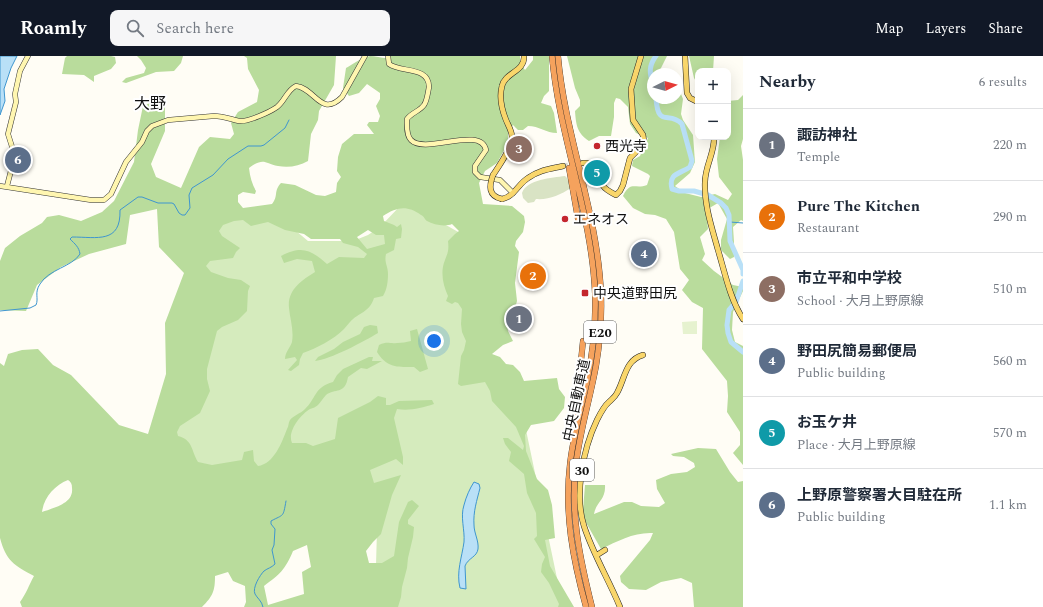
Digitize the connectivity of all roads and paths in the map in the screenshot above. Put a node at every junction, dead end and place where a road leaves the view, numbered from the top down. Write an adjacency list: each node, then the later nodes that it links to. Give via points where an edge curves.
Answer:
1 (28, 56): 15 (main road, via 20,71 8,134 14,158)
2 (365, 56): 15 (main road, via 342,97 332,104 320,102 306,89 296,86 289,90 276,107 249,120 239,121 214,116 158,122 147,131 142,142 126,162 111,194 104,200)
3 (388, 56): 16 (main road, via 389,64 394,68 418,72 424,75 429,83 425,104 407,119 408,136 411,140 428,144 480,141 485,144 486,150 475,166 475,172 480,177 500,180)
4 (524, 56): 16 (main road, bridge, via 521,67 502,85 502,105 512,138 490,186 494,196 502,198)
5 (552, 56): 10 (highway, 中央自動車道 / E20)
6 (558, 56): 25 (highway, 中央自動車道 / E20, via 565,105 591,219 600,275 598,349 593,384 578,447 574,496 577,544)
7 (641, 56): 12 (main road, via 631,89 633,120 643,135 644,142 629,160 623,185 618,193 616,195 603,187 598,165)
8 (685, 56): 9 (main road, via 688,93)
9 (695, 100)
10 (559, 106): 17 (highway); 21 (highway, 中央自動車道 / E20, via 586,224 595,294 590,364)
11 (714, 140): 18 (main road, via 706,171 707,207 718,250)
12 (583, 163)
13 (564, 166): 16 (main road, via 546,169 533,175 524,180)
14 (0, 186): 15 (main road)
15 (7, 186)
16 (513, 193)
17 (578, 218)
18 (742, 317)
19 (583, 341): 21 (highway)
20 (644, 355): 23 (main road, 30, via 628,365 617,393 597,420 586,448 581,477 581,509 585,530)
21 (570, 463): 24 (highway, 中央自動車道 / E20, via 569,528)
22 (605, 550): 23 (main road)
23 (597, 555): 26 (main road, 30)
24 (586, 607)
25 (592, 607)
26 (620, 607)

